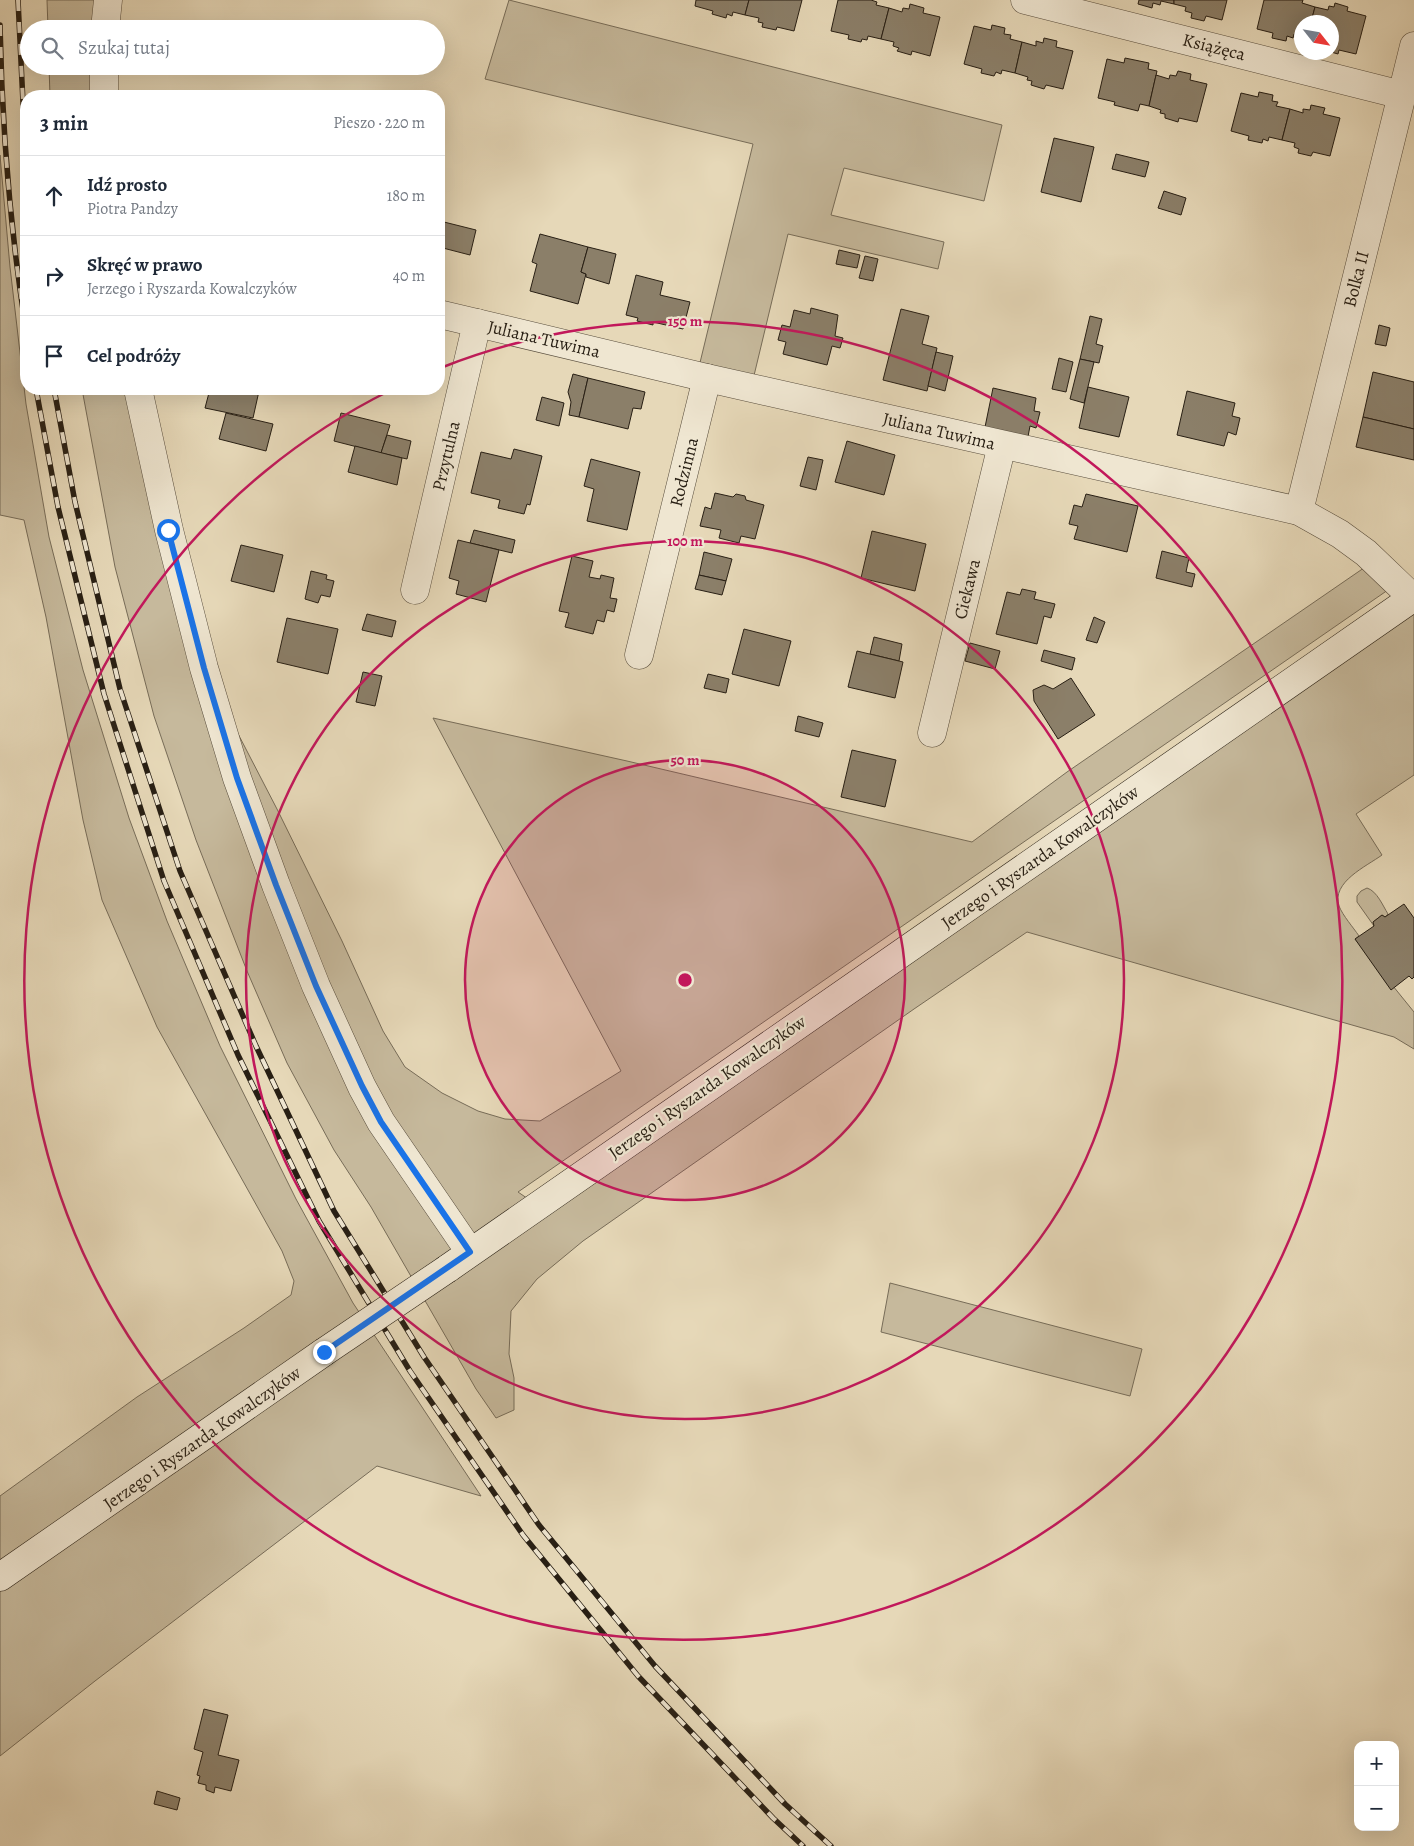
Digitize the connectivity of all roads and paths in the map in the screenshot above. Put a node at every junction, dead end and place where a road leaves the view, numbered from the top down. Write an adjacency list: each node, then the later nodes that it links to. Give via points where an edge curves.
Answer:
1 (108, 0): 3 (street)
2 (1025, 0): 7 (street, Książęca)
3 (106, 20)
4 (1414, 46): 7 (street, Bolka II)
5 (104, 75): 6 (street)
6 (104, 90)
7 (1402, 95): 13 (street, Bolka II)
8 (445, 315): 9 (street, Juliana Tuwima)
9 (478, 323): 10 (street, Juliana Tuwima); 14 (street, Przytulna)
10 (707, 378): 12 (street, Juliana Tuwima); 16 (street, Rodzinna)
11 (139, 395): 18 (street, via 168,530 204,668 237,778 276,885 316,986 381,1122)
12 (1002, 445): 13 (street, Juliana Tuwima); 17 (street, Ciekawa)
13 (1299, 511): 15 (street, Juliana Tuwima, via 1366,553)
14 (415, 590)
15 (1414, 598): 18 (street, Jerzego i Ryszarda Kowalczyków)
16 (640, 654)
17 (932, 733)
18 (470, 1252): 19 (street, Jerzego i Ryszarda Kowalczyków, bridge)
19 (0, 1577)

